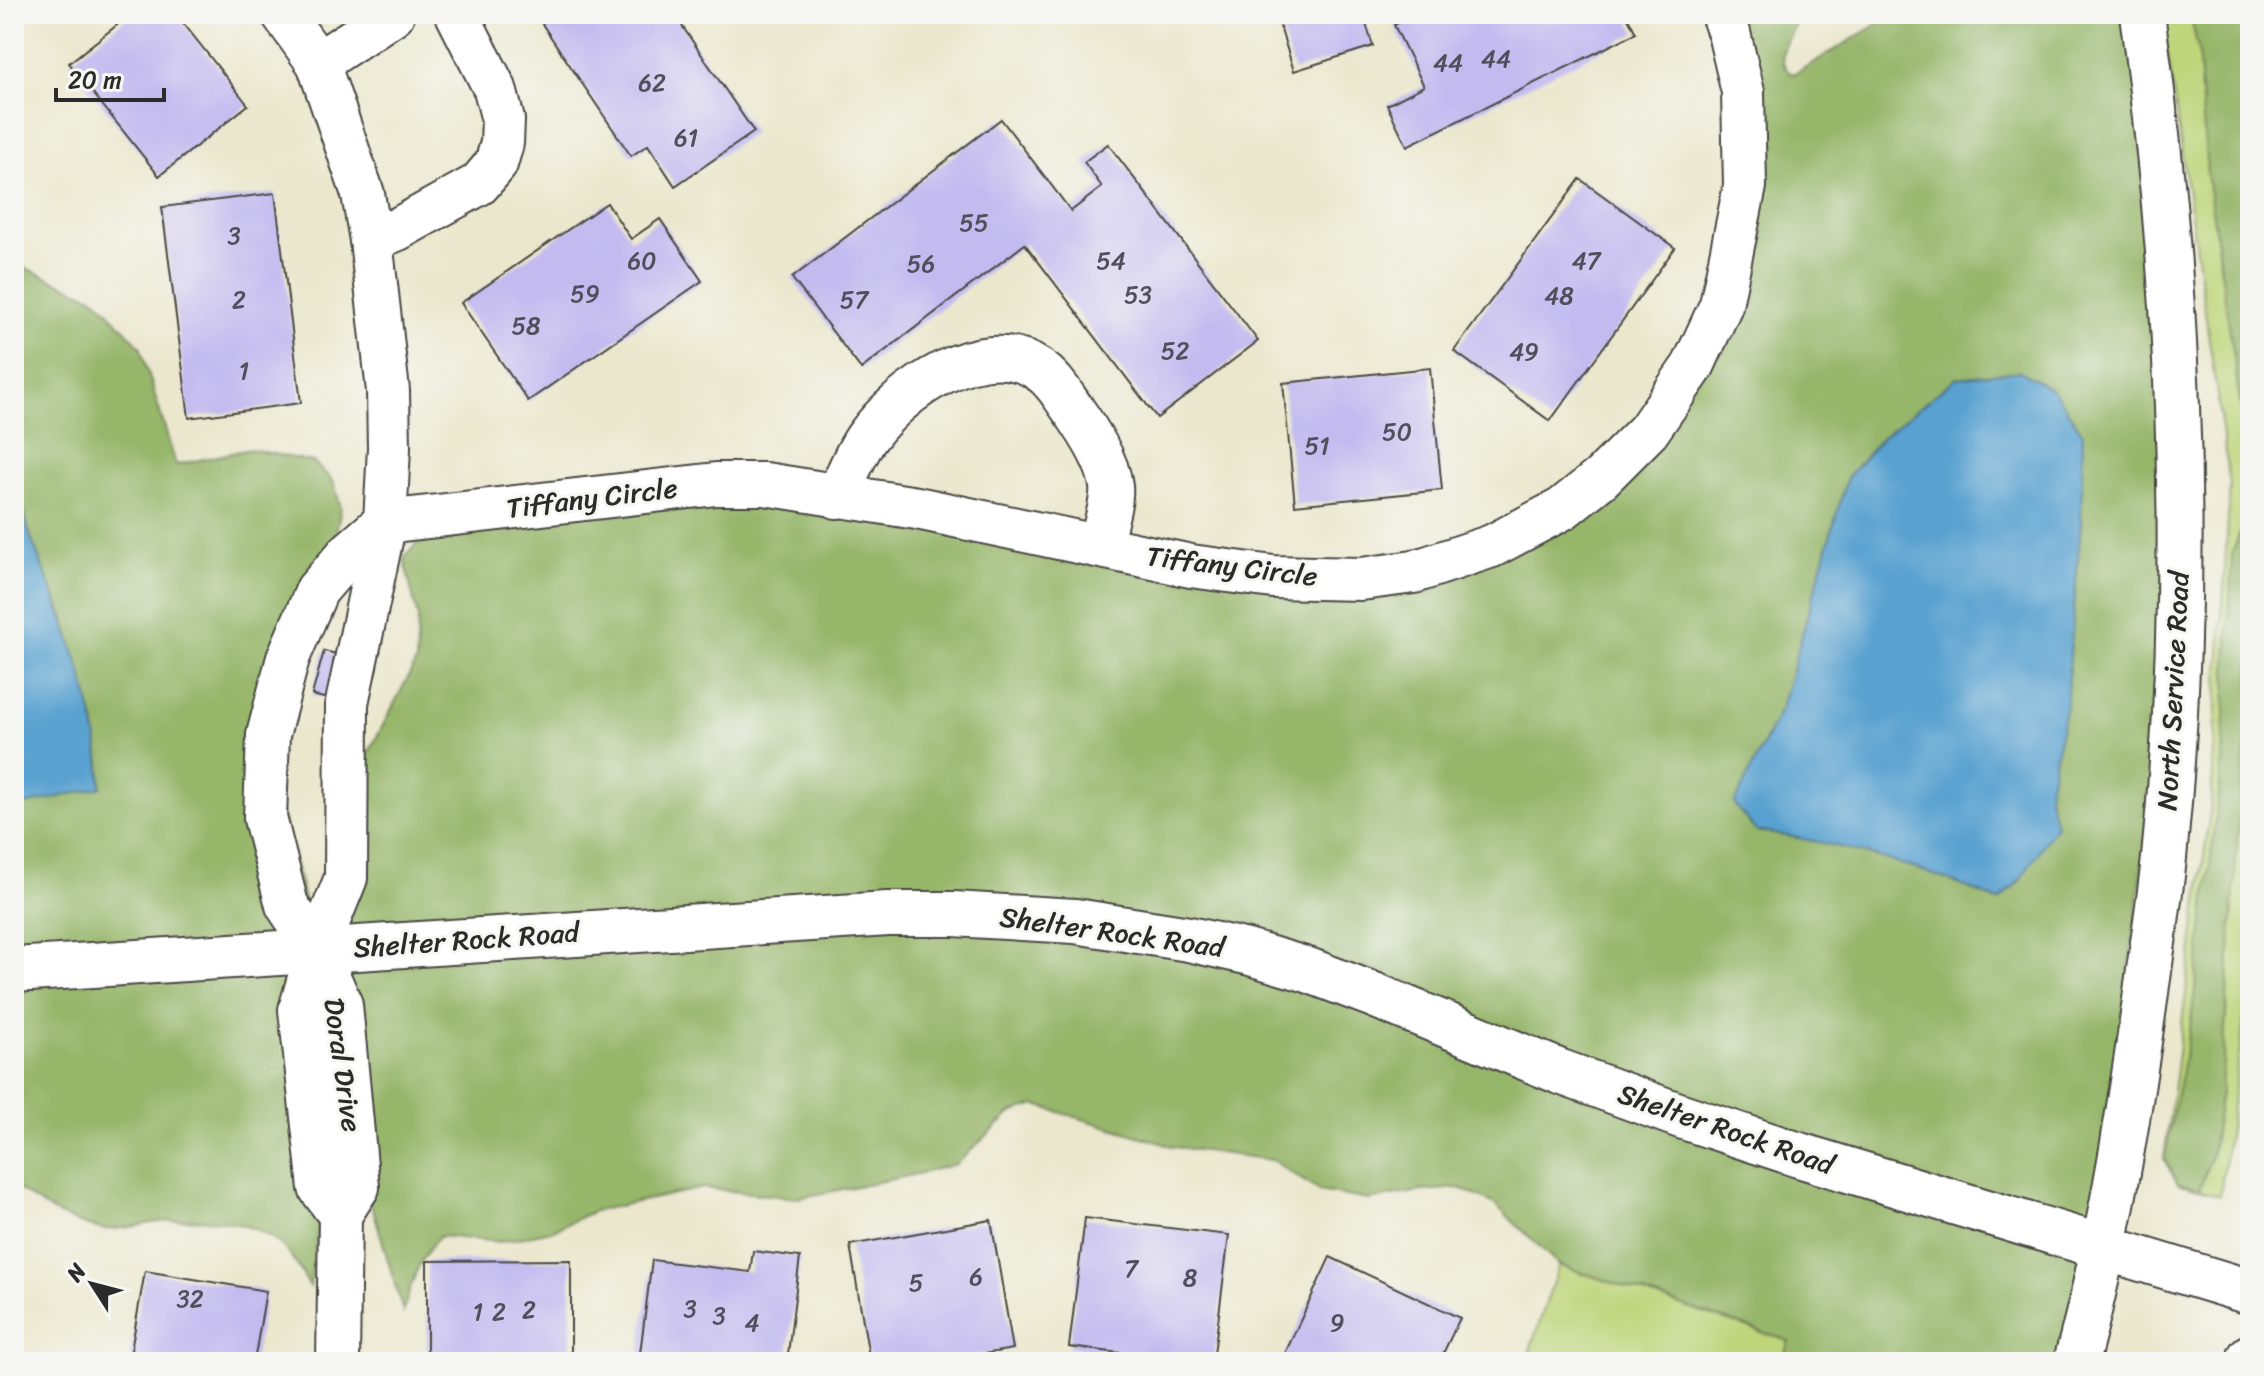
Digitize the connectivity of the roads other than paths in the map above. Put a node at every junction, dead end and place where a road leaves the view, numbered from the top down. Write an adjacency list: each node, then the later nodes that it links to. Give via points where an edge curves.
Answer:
1 (283, 14): 6 (street)
2 (393, 14): 6 (street)
3 (457, 14): 7 (street, via 495,89 503,120 496,164 479,184)
4 (1722, 14): 10 (street, Tiffany Circle, via 1743,92 1745,186 1721,305 1693,366 1648,431 1601,478 1562,509 1492,546 1414,572 1361,579 1273,577)
5 (2142, 14): 13 (main road, North Service Road, via 2165,197 2175,336 2180,590 2164,859 2136,1065)
6 (318, 63): 7 (street, via 363,194)
7 (371, 240): 9 (street, via 388,391)
8 (837, 497): 9 (street, Tiffany Circle, via 765,484 716,484); 10 (street, Tiffany Circle); 10 (street, via 866,439 892,409 948,368 970,360 1009,358 1038,368 1053,382 1093,438 1111,487)
9 (385, 522): 11 (street, via 347,703 346,878); 11 (street, via 317,590 288,658 268,735 265,818 287,905)
10 (1100, 546)
11 (317, 950): 12 (main road, Shelter Rock Road); 13 (main road, Shelter Rock Road, via 888,914 1014,916 1148,932 1308,970 1681,1116); 15 (street, Doral Drive, via 341,1005 358,1187 340,1215)
12 (14, 970)
13 (2103, 1249): 14 (main road, Shelter Rock Road); 16 (main road, North Service Road)
14 (2250, 1292)
15 (338, 1362)
16 (2076, 1362)

